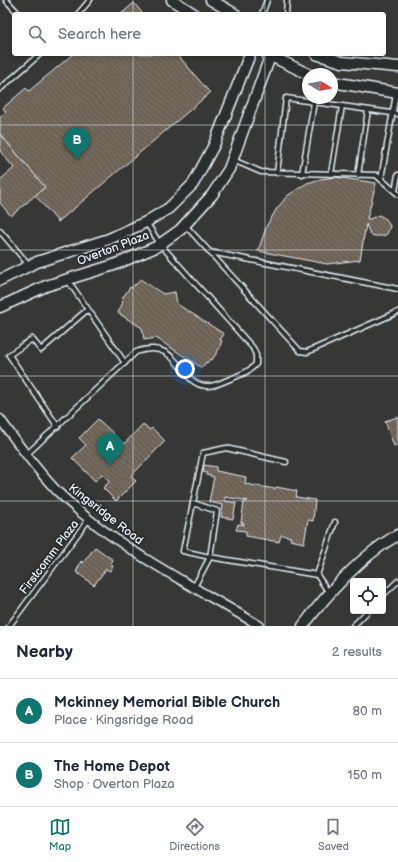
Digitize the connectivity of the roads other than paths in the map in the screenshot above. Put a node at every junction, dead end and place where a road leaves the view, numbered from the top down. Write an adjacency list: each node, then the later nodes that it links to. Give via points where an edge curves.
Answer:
1 (6, 0): 7 (lane)
2 (90, 0): 8 (lane)
3 (172, 0): 9 (street)
4 (211, 0): 10 (street)
5 (267, 0): 11 (lane)
6 (287, 0): 12 (lane)
7 (17, 12)
8 (80, 12)
9 (191, 12)
10 (232, 12)
11 (263, 12)
12 (286, 12)
13 (38, 56): 21 (lane)
14 (249, 56): 38 (street, Overton Plaza, via 214,146 193,184 169,208)
15 (269, 56): 30 (street, Overton Plaza)
16 (271, 56): 19 (street)
17 (322, 56): 18 (street, via 342,62)
18 (398, 67)
19 (302, 71)
20 (338, 83): 22 (street)
21 (0, 89)
22 (397, 93): 28 (lane)
23 (302, 100): 31 (lane, via 286,98)
24 (314, 104): 32 (lane)
25 (328, 104): 26 (lane)
26 (342, 106): 27 (lane); 33 (lane)
27 (368, 110): 28 (lane); 34 (lane)
28 (392, 114): 29 (lane); 36 (lane)
29 (398, 114)
30 (232, 160): 31 (lane, via 261,172); 39 (street, Overton Plaza, via 212,195)
31 (277, 172): 32 (lane)
32 (302, 174): 33 (lane)
33 (331, 174): 34 (lane)
34 (358, 175): 36 (lane, via 376,175)
35 (398, 175): 37 (lane)
36 (381, 179): 37 (lane)
37 (396, 193)
38 (146, 222): 41 (lane); 43 (street, Overton Plaza, via 110,239)
39 (185, 225): 41 (street, Overton Plaza); 42 (lane)
40 (0, 231): 43 (lane)
41 (160, 244): 44 (street, Overton Plaza, via 114,265); 50 (lane, via 253,348 256,364 250,371 215,385 205,386 196,383 168,354 159,349 149,348 136,352)
42 (209, 252): 46 (lane); 49 (lane, via 300,351 307,352)
43 (30, 266): 45 (street, Overton Plaza)
44 (67, 279): 47 (street, Overton Plaza); 48 (lane)
45 (0, 280)
46 (398, 289)
47 (0, 307)
48 (87, 310): 50 (lane); 52 (lane, via 41,350 32,339 9,355)
49 (398, 312)
50 (125, 363): 52 (lane)
51 (0, 419): 53 (street, Kingsridge Road)
52 (58, 427): 53 (lane)
53 (26, 455): 56 (street, Kingsridge Road, via 58,492)
54 (286, 462): 55 (lane, via 226,448 203,452)
55 (193, 503): 59 (lane, via 217,511); 59 (lane, via 183,551)
56 (90, 519): 64 (street, Kingsridge Road, via 135,553); 68 (lane, Firstcomm Plaza)
57 (335, 522): 60 (lane)
58 (398, 535): 61 (street, via 364,559)
59 (210, 557): 60 (lane); 64 (lane)
60 (317, 575): 66 (lane)
61 (351, 578)
62 (350, 579): 66 (street)
63 (398, 581): 65 (lane)
64 (194, 587): 69 (street, Kingsridge Road)
65 (386, 592)
66 (330, 595): 70 (street)
67 (365, 614): 71 (lane)
68 (9, 626)
69 (260, 626)
70 (304, 626)
71 (353, 626)

